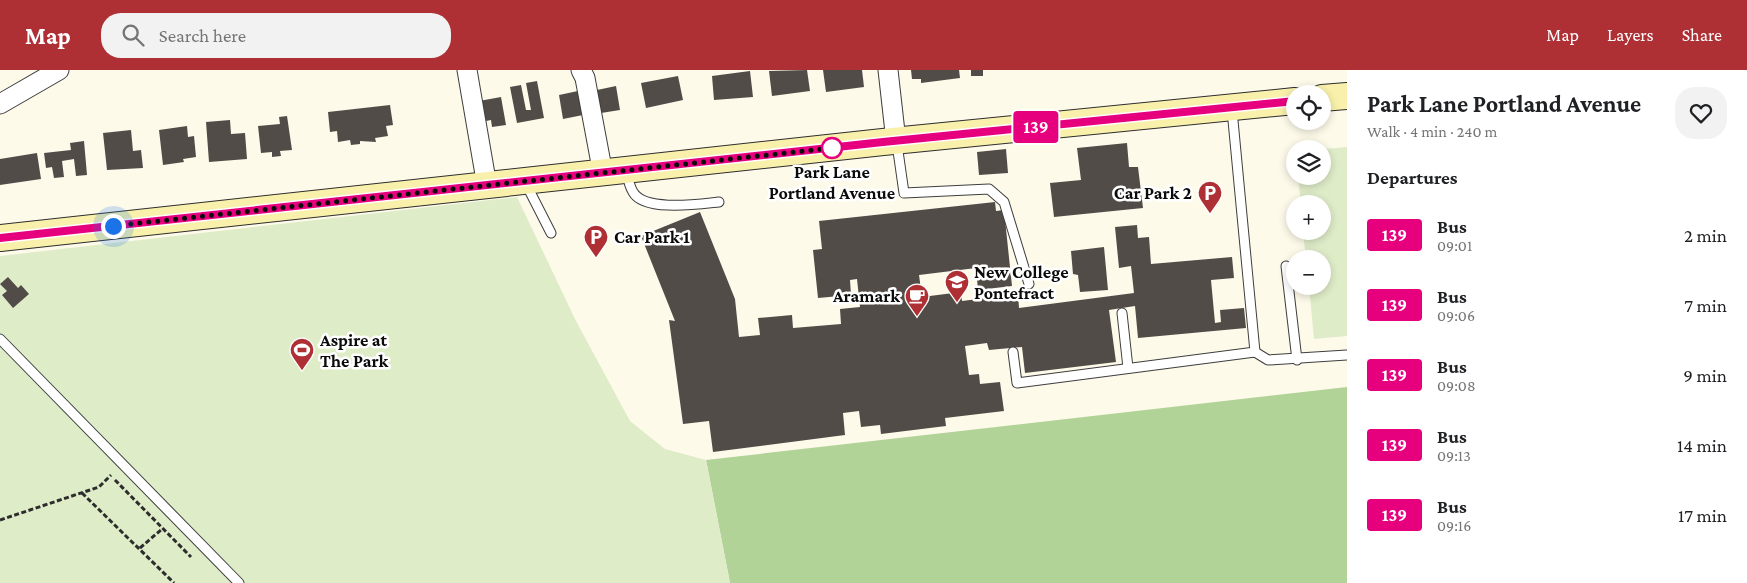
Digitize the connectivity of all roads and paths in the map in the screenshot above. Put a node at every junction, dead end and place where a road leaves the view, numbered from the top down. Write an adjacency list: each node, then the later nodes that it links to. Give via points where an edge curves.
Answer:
1 (59, 70): 8 (street)
2 (467, 70): 13 (street)
3 (581, 70): 11 (street)
4 (888, 70): 10 (street)
5 (1347, 96): 6 (main road)
6 (1331, 97)
7 (1286, 102): 9 (main road)
8 (0, 104)
9 (1232, 107): 10 (main road); 22 (lane)
10 (896, 141): 11 (main road); 17 (lane, via 904,193 989,189 996,193 1004,202)
11 (614, 172): 12 (main road); 14 (lane, via 645,202 691,205)
12 (525, 182): 13 (main road); 15 (lane)
13 (487, 186): 16 (main road)
14 (719, 202)
15 (551, 233)
16 (0, 238)
17 (1029, 284)
18 (1289, 295): 24 (lane)
19 (1122, 313): 25 (lane)
20 (0, 339): 32 (lane)
21 (1013, 352): 25 (lane, via 1017,383)
22 (1255, 352): 24 (lane, via 1268,360); 25 (lane)
23 (1347, 355): 24 (lane)
24 (1297, 360)
25 (1128, 368)
26 (111, 475): 27 (path, via 99,487)
27 (82, 492): 28 (path); 30 (path)
28 (0, 520)
29 (162, 528): 30 (path)
30 (140, 548): 31 (path)
31 (174, 583)
32 (239, 583)

